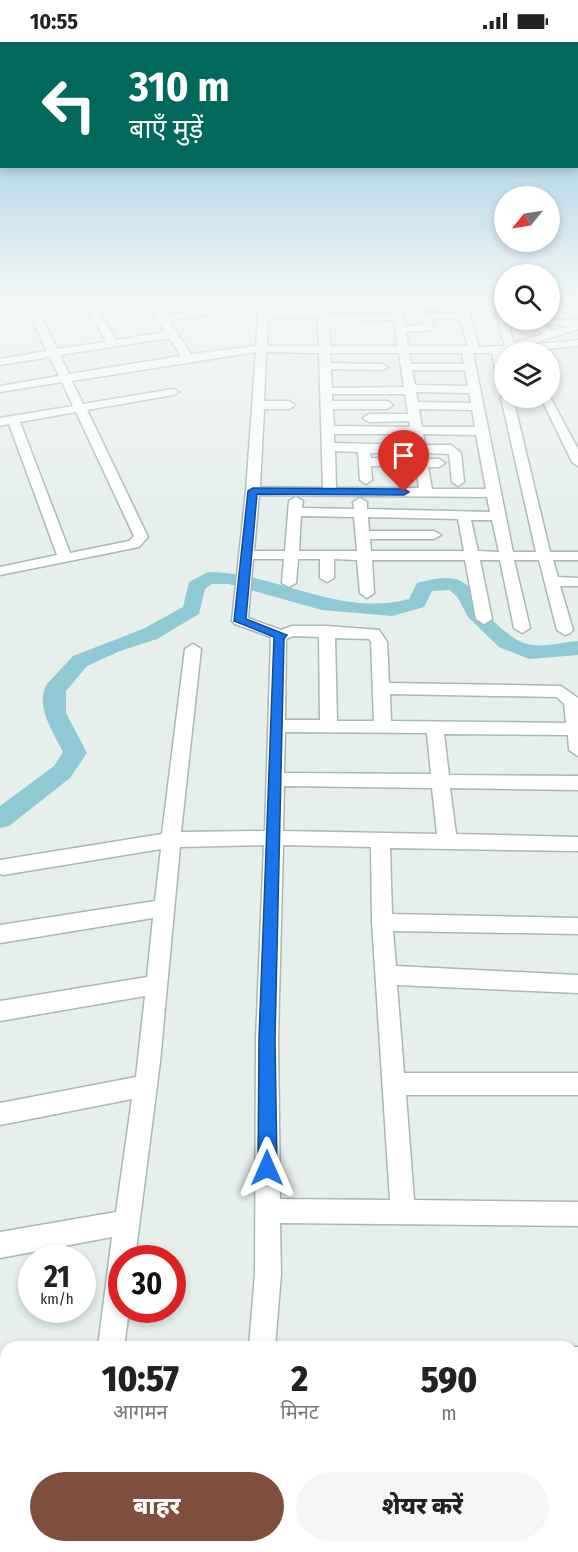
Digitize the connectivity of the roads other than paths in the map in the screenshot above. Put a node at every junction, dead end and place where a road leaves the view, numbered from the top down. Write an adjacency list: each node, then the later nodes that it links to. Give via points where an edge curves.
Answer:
1 (61, 372): 13 (street)
2 (101, 372): 13 (street)
3 (258, 372): 21 (street)
4 (326, 372): 17 (street)
5 (358, 372): 18 (street)
6 (361, 372): 12 (street)
7 (395, 372): 12 (street)
8 (399, 372): 12 (street)
9 (418, 372): 12 (street)
10 (438, 372): 15 (street)
11 (471, 372): 16 (street)
12 (398, 378): 15 (street); 19 (street); 29 (street)
13 (64, 379): 14 (street); 26 (street)
14 (0, 389)
15 (440, 389): 16 (street)
16 (474, 390): 25 (street)
17 (326, 391): 18 (street); 23 (street)
18 (359, 391): 19 (street)
19 (386, 391): 31 (street)
20 (173, 392): 26 (street)
21 (256, 405): 22 (street); 51 (street)
22 (289, 405)
23 (327, 405): 30 (street); 33 (street)
24 (445, 406): 25 (street); 29 (street); 35 (street)
25 (478, 407): 36 (street)
26 (80, 408): 32 (street); 69 (street, via 141,537 134,544)
27 (509, 408): 67 (street)
28 (552, 408): 43 (street)
29 (413, 411): 31 (street); 34 (street)
30 (361, 418): 31 (street); 31 (street); 33 (street)
31 (388, 418): 34 (street); 39 (street)
32 (7, 421): 69 (street)
33 (328, 429): 37 (street)
34 (416, 430): 35 (street); 40 (street)
35 (449, 430): 36 (street)
36 (482, 431): 45 (street)
37 (328, 447): 38 (street); 47 (street)
38 (366, 447): 39 (street); 41 (street)
39 (392, 447): 40 (street); 42 (street)
40 (420, 456): 42 (street); 44 (street); 45 (street, via 451,449); 49 (street)
41 (364, 462): 42 (street); 48 (street)
42 (393, 462)
43 (578, 462)
44 (439, 463)
45 (472, 463): 46 (street); 50 (street)
46 (458, 482): 49 (street); 50 (street)
47 (330, 486): 48 (street); 52 (street)
48 (363, 486): 49 (street); 54 (street)
49 (425, 487): 50 (street)
50 (492, 488): 57 (street)
51 (253, 491): 52 (street); 60 (street)
52 (297, 491): 53 (street)
53 (295, 512): 54 (street); 61 (street)
54 (361, 514): 55 (street); 58 (street)
55 (431, 515): 56 (street); 59 (street)
56 (464, 516): 57 (street); 65 (street)
57 (498, 516): 66 (street)
58 (363, 535): 59 (street); 63 (street)
59 (434, 535): 64 (street)
60 (245, 555): 61 (street); 80 (street, via 240,621)
61 (291, 555): 62 (street); 74 (street)
62 (327, 555): 63 (street); 71 (street)
63 (364, 555): 64 (street); 75 (street)
64 (437, 555): 65 (street)
65 (470, 556): 66 (street); 76 (street)
66 (506, 556): 67 (street); 77 (street)
67 (544, 556): 68 (street); 72 (street)
68 (578, 556)
69 (65, 558): 70 (street)
70 (0, 572)
71 (327, 578)
72 (552, 581): 73 (street); 78 (street)
73 (578, 582)
74 (289, 583)
75 (367, 593)
76 (484, 618)
77 (522, 628)
78 (565, 630)
79 (327, 632): 80 (street, via 292,631); 82 (street, via 374,634 379,642); 84 (street)
80 (281, 635): 83 (street)
81 (194, 649): 94 (street)
82 (381, 688): 85 (street); 87 (street, via 553,690 568,695 572,702)
83 (277, 726): 84 (street); 89 (street)
84 (329, 727): 85 (street)
85 (383, 727): 86 (street)
86 (435, 728): 87 (street); 90 (street)
87 (575, 729): 88 (street)
88 (578, 750)
89 (275, 779): 90 (street); 92 (street)
90 (441, 781): 91 (street); 95 (street)
91 (578, 783)
92 (274, 838): 93 (street); 94 (street); 110 (street, via 267,1039)
93 (380, 839): 95 (street); 99 (street)
94 (171, 840): 97 (street); 98 (street)
95 (447, 840): 96 (street)
96 (578, 844)
97 (3, 867)
98 (164, 908): 101 (street); 104 (street)
99 (382, 922): 100 (street); 102 (street)
100 (578, 926)
101 (0, 934)
102 (386, 975): 103 (street); 106 (street)
103 (578, 984)
104 (156, 985): 105 (street); 108 (street)
105 (0, 1011)
106 (394, 1084): 107 (street); 111 (street)
107 (578, 1084)
108 (146, 1086): 109 (street); 113 (street)
109 (0, 1114)
110 (268, 1211): 111 (street); 118 (street)
111 (402, 1212): 112 (street)
112 (578, 1215)
113 (127, 1222): 114 (street); 115 (street)
114 (0, 1245)
115 (124, 1245)
116 (114, 1323): 117 (street)
117 (112, 1341)
118 (262, 1341)

